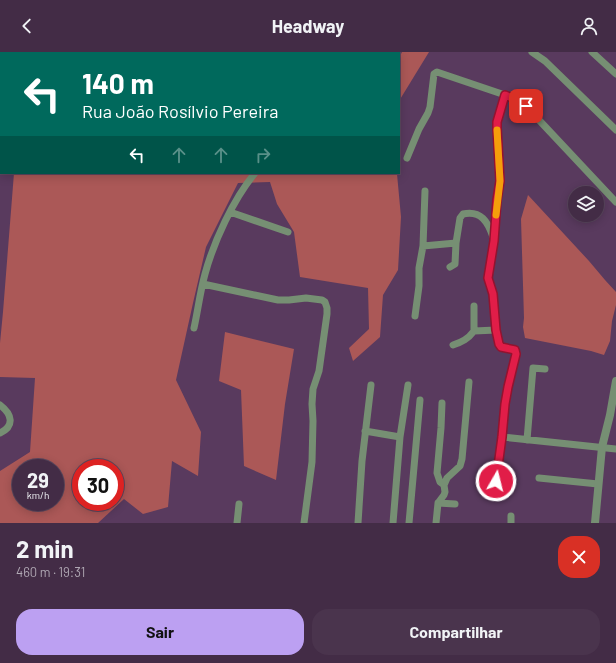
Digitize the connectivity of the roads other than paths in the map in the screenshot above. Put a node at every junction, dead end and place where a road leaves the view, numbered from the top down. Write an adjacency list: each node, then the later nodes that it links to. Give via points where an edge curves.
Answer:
1 (532, 52): 5 (street, via 545,60)
2 (592, 52): 3 (street)
3 (616, 74)
4 (505, 95): 6 (street, via 437,72 434,74 428,113); 9 (street, via 526,106); 12 (street, via 497,122 500,181)
5 (616, 130)
6 (407, 158)
7 (254, 174): 10 (street)
8 (425, 190): 14 (street)
9 (616, 202)
10 (230, 212): 11 (street); 16 (street)
11 (288, 232)
12 (494, 241): 13 (street, via 485,220 476,214 468,213 460,218); 20 (street, via 488,278 493,294)
13 (456, 243): 14 (street); 15 (street, via 456,264)
14 (423, 246): 18 (street)
15 (450, 267)
16 (202, 284): 19 (street); 46 (street, via 284,300 306,298 325,302 328,314 319,371 313,389 312,462)
17 (474, 306): 21 (street)
18 (415, 316)
19 (194, 328)
20 (496, 330): 21 (street); 34 (street, via 501,347 515,350 516,354 505,404)
21 (474, 331): 22 (street, via 465,340)
22 (453, 345)
23 (544, 369): 35 (street, via 533,368)
24 (616, 381): 36 (street)
25 (469, 382): 40 (street, via 462,459 460,466 447,478)
26 (371, 385): 31 (street)
27 (408, 385): 33 (street)
28 (420, 400): 49 (street)
29 (442, 403): 40 (street, via 437,473)
30 (0, 406): 32 (street, via 6,409 10,423 7,430)
31 (365, 431): 33 (street); 47 (street)
32 (0, 433)
33 (400, 437): 48 (street)
34 (502, 437): 35 (street); 41 (street)
35 (527, 440): 36 (street)
36 (602, 447): 37 (street); 39 (street)
37 (616, 449)
38 (539, 478): 39 (street)
39 (598, 484): 51 (street)
40 (444, 485): 42 (street, via 445,492)
41 (494, 496)
42 (438, 503): 44 (street); 50 (street)
43 (239, 504): 45 (street)
44 (455, 504)
45 (237, 523)
46 (304, 523)
47 (358, 523)
48 (393, 523)
49 (409, 523)
50 (436, 523)
51 (595, 523)

